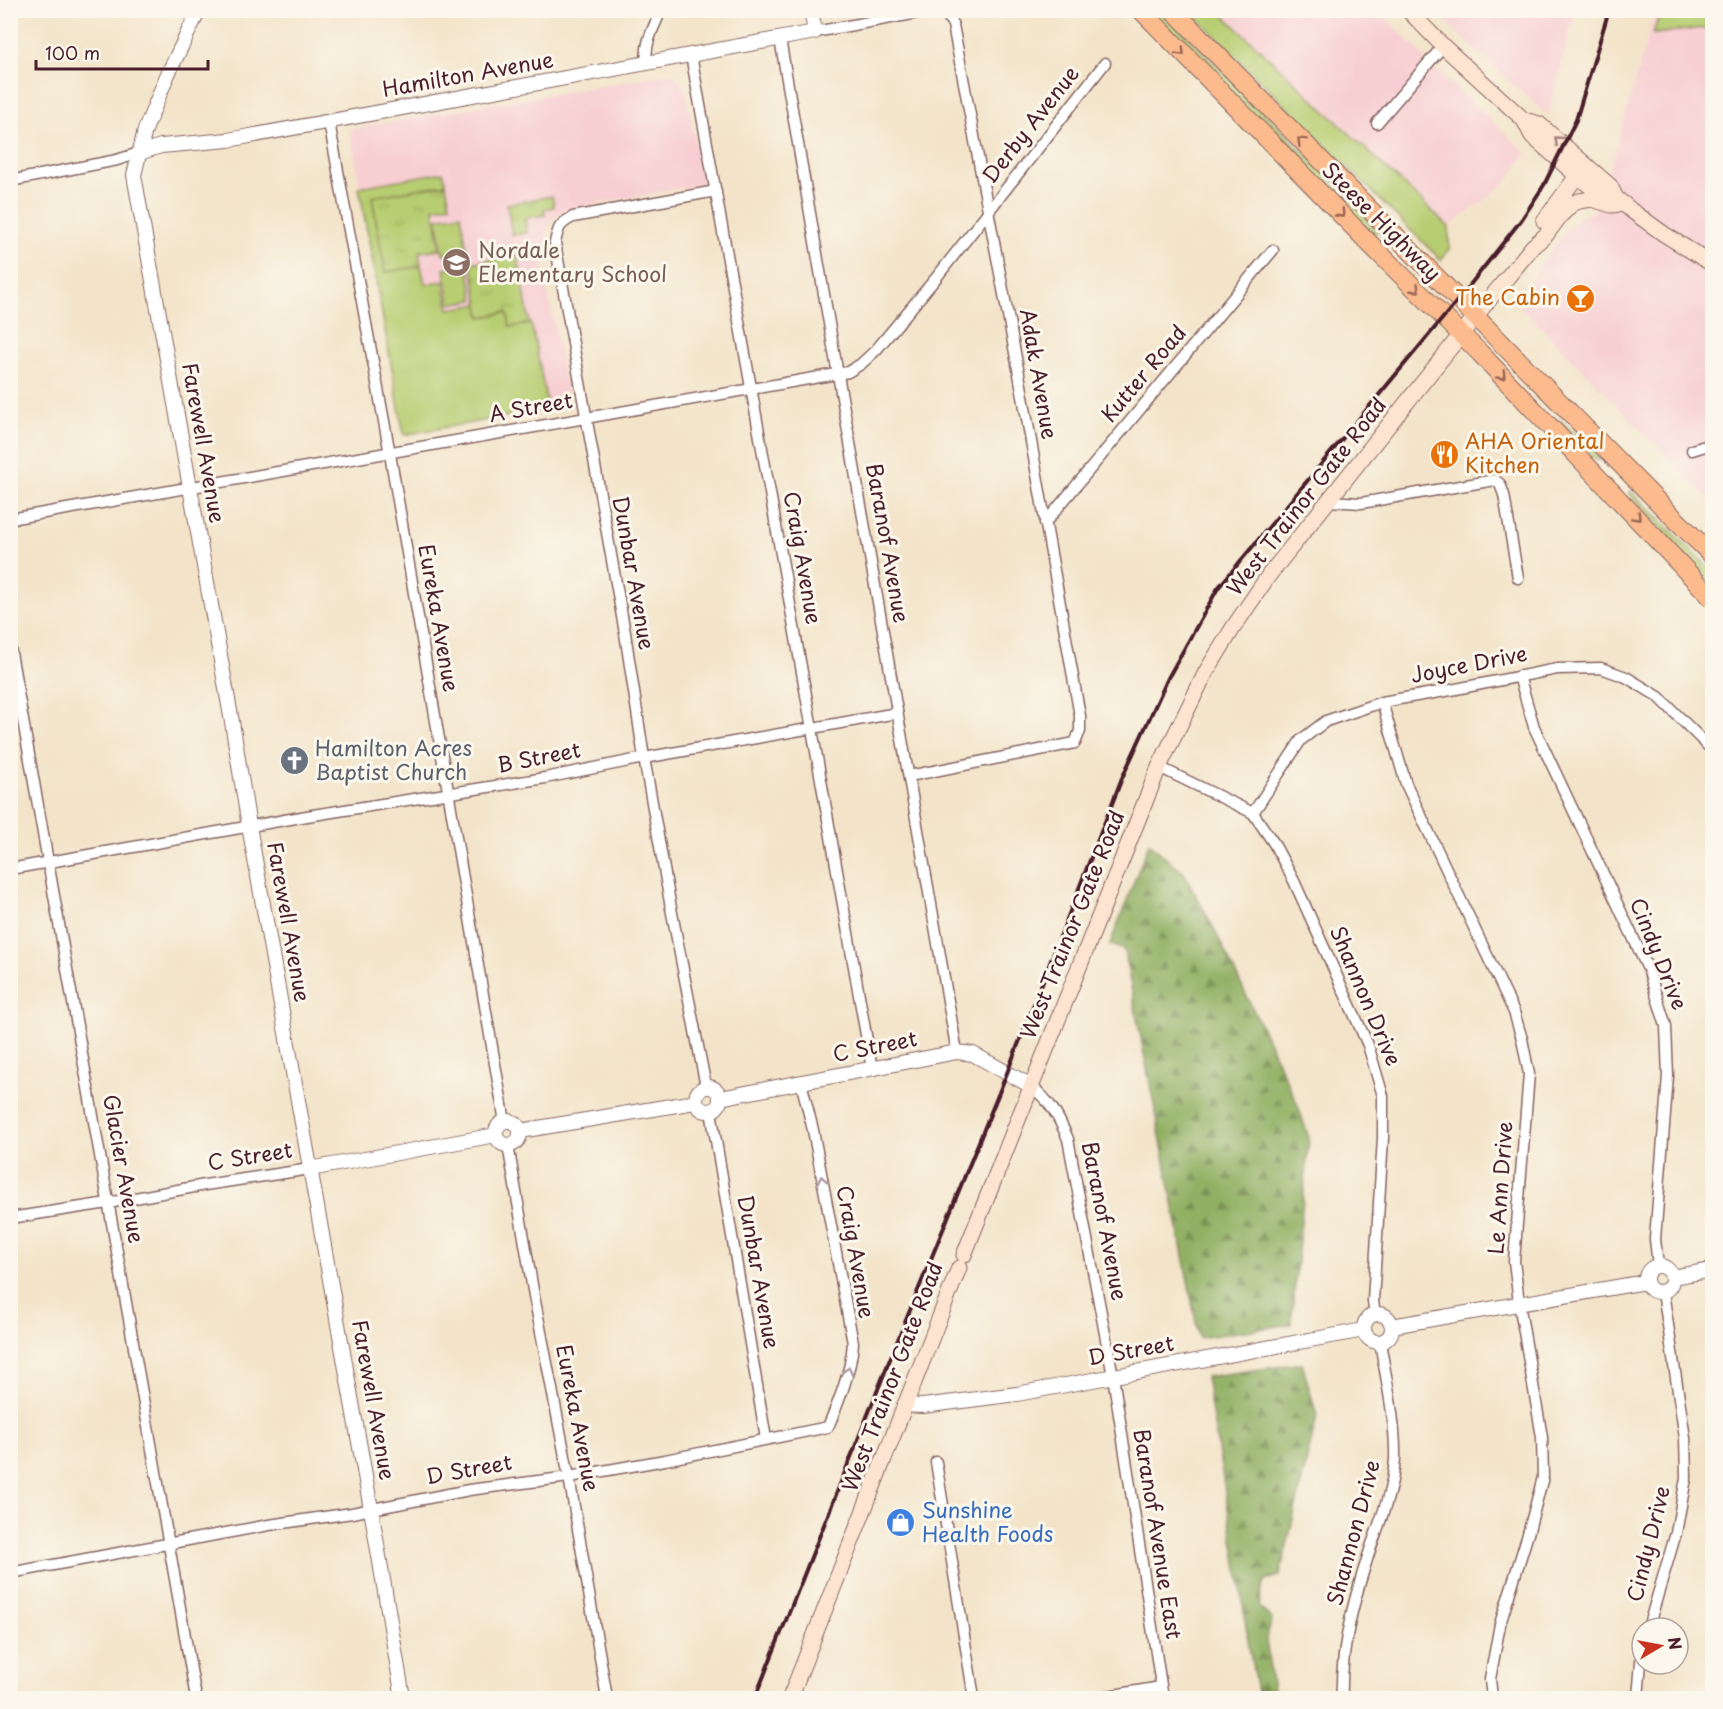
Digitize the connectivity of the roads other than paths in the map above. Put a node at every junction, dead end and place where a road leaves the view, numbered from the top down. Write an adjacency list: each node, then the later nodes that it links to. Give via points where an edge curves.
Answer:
1 (200, 10): 17 (street, Farewell Avenue, via 164,82)
2 (661, 10): 13 (street, via 647,43)
3 (811, 10): 8 (street)
4 (1141, 10): 27 (highway, Steese Highway, one-way to 27)
5 (1173, 10): 26 (highway, Steese Highway, one-way to 5)
6 (1408, 10): 10 (main road)
7 (939, 11): 8 (street, Hamilton Avenue); 22 (street, Adak Avenue, via 952,25)
8 (815, 32): 9 (street, Hamilton Avenue)
9 (780, 39): 11 (street, Hamilton Avenue); 28 (street, Baranof Avenue)
10 (1443, 46): 14 (main road); 16 (street)
11 (691, 56): 13 (street, Hamilton Avenue); 20 (street, Craig Avenue)
12 (1105, 63): 22 (street, Derby Avenue)
13 (647, 64): 15 (street, Hamilton Avenue)
14 (1524, 120): 18 (main road, via 1532,136); 21 (main road, one-way to 14, via 1539,124)
15 (329, 122): 17 (street, Hamilton Avenue, via 228,140 160,146); 33 (street, Eureka Avenue)
16 (1377, 123)
17 (139, 153): 19 (street, Hamilton Avenue); 34 (street, Farewell Avenue, via 134,175)
18 (1577, 176): 21 (main road, via 1587,176); 23 (main road, West Trainor Gate Road, via 1538,229)
19 (10, 181)
20 (716, 191): 29 (street, Craig Avenue); 30 (street, Dunbar Avenue, via 573,217 558,228 555,243)
21 (1616, 196): 23 (main road, West Trainor Gate Road, via 1611,205 1593,200 1572,204); 25 (main road, via 1664,234)
22 (988, 212): 28 (street, A Street, via 876,350 861,364); 37 (street, Adak Avenue)
23 (1533, 246): 26 (main road, West Trainor Gate Road)
24 (1273, 250): 37 (street, Kutter Road)
25 (1713, 264)
26 (1475, 317): 27 (main road, West Trainor Gate Road); 38 (highway, Steese Highway)
27 (1461, 335): 35 (main road, West Trainor Gate Road); 40 (highway, Steese Highway, one-way to 40)
28 (837, 375): 29 (street, A Street); 44 (street, Baranof Avenue)
29 (752, 390): 30 (street, A Street); 45 (street, Craig Avenue)
30 (586, 418): 33 (street, A Street); 47 (street, Dunbar Avenue)
31 (1713, 444): 32 (street)
32 (1692, 450)
33 (390, 454): 34 (street, A Street); 50 (street, Eureka Avenue)
34 (189, 488): 36 (street, A Street); 52 (street, Farewell Avenue)
35 (1329, 501): 39 (street, via 1361,503 1495,480 1504,495); 48 (main road, West Trainor Gate Road, via 1269,575 1233,628 1206,672)
36 (10, 519)
37 (1045, 523): 49 (street, Adak Avenue, via 1080,716 1075,743)
38 (1713, 555)
39 (1518, 578)
40 (1713, 598)
41 (10, 647): 53 (street, Glacier Avenue)
42 (1519, 676): 43 (street, Joyce Drive); 46 (street, Joyce Drive, via 1582,668 1626,677 1659,696); 70 (street, Cindy Drive, via 1534,727 1648,969 1666,1026 1668,1076 1655,1239)
43 (1382, 702): 51 (street, Joyce Drive, via 1326,721 1301,740); 75 (street, Le Ann Drive, via 1406,784 1514,1012 1530,1074 1514,1261)
44 (897, 713): 45 (street, B Street); 49 (street, Baranof Avenue)
45 (811, 728): 47 (street, B Street); 56 (street, Craig Avenue)
46 (1713, 750)
47 (644, 758): 50 (street, B Street); 59 (street, Dunbar Avenue)
48 (1159, 767): 51 (street, Shannon Drive); 58 (main road, West Trainor Gate Road)
49 (909, 776): 55 (street, Baranof Avenue)
50 (449, 794): 52 (street, B Street); 63 (street, Eureka Avenue)
51 (1253, 813): 76 (street, Shannon Drive, via 1294,881 1368,1045 1383,1096)
52 (249, 826): 53 (street, B Street); 67 (street, Farewell Avenue)
53 (48, 862): 54 (street, B Street); 68 (street, Glacier Avenue)
54 (10, 869)
55 (957, 1052): 56 (street, C Street); 58 (street, C Street, via 974,1054)
56 (872, 1069): 57 (street, C Street)
57 (801, 1082): 60 (street, C Street); 82 (street, Craig Avenue, one-way to 57, via 846,1377 853,1343)
58 (1031, 1086): 80 (street, Baranof Avenue, via 1057,1113 1068,1139); 81 (main road, West Trainor Gate Road)
59 (706, 1087): 60 (street, via 717,1091); 61 (street, via 697,1092)
60 (720, 1098): 62 (street)
61 (695, 1102): 62 (street, via 703,1111); 64 (street)
62 (711, 1111): 83 (street, Dunbar Avenue)
63 (505, 1122): 64 (street, via 513,1122); 65 (street)
64 (520, 1131): 66 (street, via 518,1139)
65 (496, 1135): 66 (street); 67 (street, C Street)
66 (508, 1145): 85 (street, Eureka Avenue)
67 (310, 1169): 68 (street, C Street); 86 (street, Farewell Avenue)
68 (108, 1203): 69 (street, C Street); 87 (street, Glacier Avenue)
69 (10, 1218)
70 (1658, 1266): 72 (street, via 1665,1267); 73 (street, via 1649,1269)
71 (1713, 1270): 72 (street)
72 (1672, 1277): 74 (street)
73 (1646, 1282): 74 (street, via 1654,1292); 75 (street)
74 (1663, 1292): 89 (street, Cindy Drive, via 1685,1438 1686,1478 1676,1533)
75 (1519, 1303): 77 (street); 99 (street, Le Ann Drive, via 1542,1437 1543,1477 1500,1624 1490,1679)
76 (1375, 1315): 77 (street, via 1386,1317); 78 (street, via 1368,1318)
77 (1392, 1326): 79 (street, via 1389,1337)
78 (1364, 1330): 79 (street, via 1372,1341); 80 (street, D Street)
79 (1380, 1342): 98 (street, Shannon Drive, via 1395,1460 1345,1641)
80 (1113, 1376): 81 (street, D Street, via 1005,1395); 91 (street, Baranof Avenue East)
81 (904, 1405): 95 (main road, West Trainor Gate Road)
82 (828, 1426): 83 (street, D Street)
83 (766, 1439): 85 (street, D Street)
84 (936, 1462): 96 (street)
85 (569, 1477): 86 (street, D Street, via 469,1490); 94 (street, Eureka Avenue)
86 (371, 1509): 87 (street, D Street); 93 (street, Farewell Avenue)
87 (169, 1545): 88 (street, D Street); 92 (street, Glacier Avenue)
88 (10, 1573)
89 (1652, 1616)
90 (1640, 1676): 100 (street)
91 (1162, 1693): 97 (street)
92 (195, 1698)
93 (403, 1698)
94 (607, 1698)
95 (790, 1698)
96 (974, 1698)
97 (1096, 1698)
98 (1342, 1698)
99 (1492, 1698)
100 (1638, 1698)

